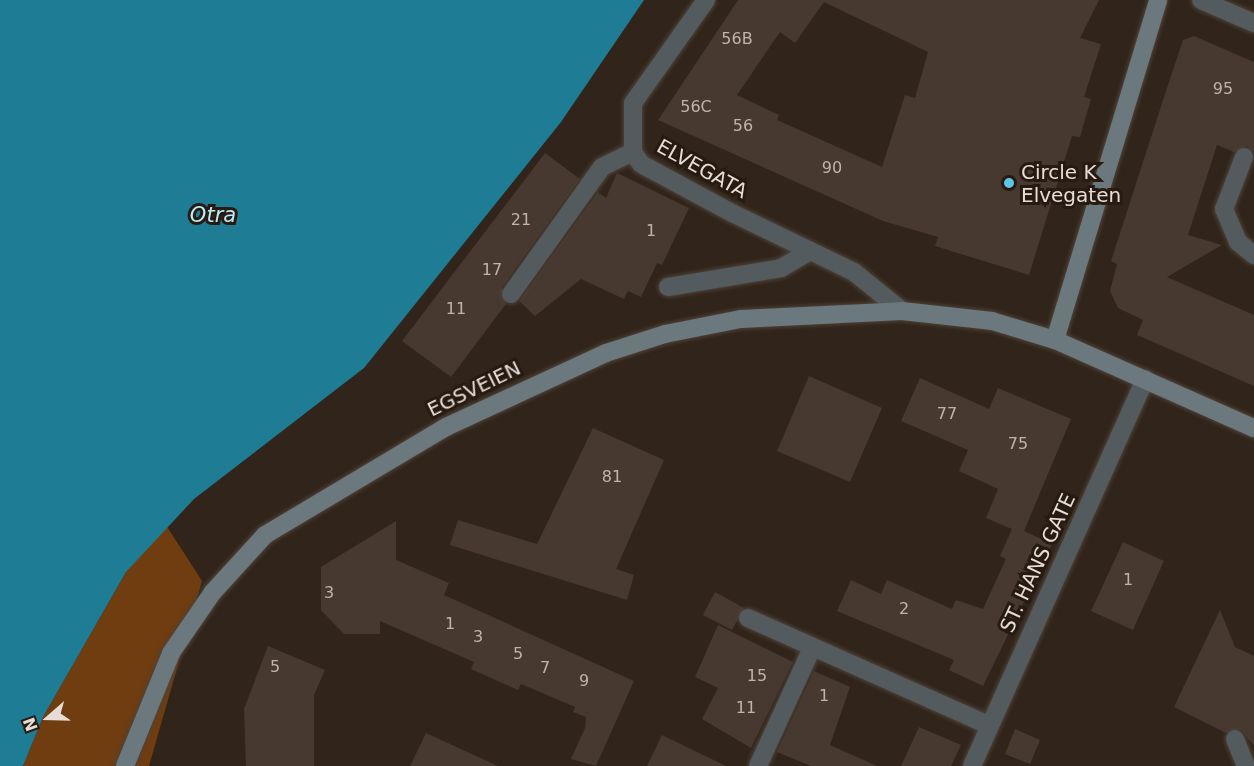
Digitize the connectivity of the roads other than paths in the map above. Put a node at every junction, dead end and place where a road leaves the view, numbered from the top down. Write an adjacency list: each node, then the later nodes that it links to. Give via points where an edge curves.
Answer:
1 (706, 0): 5 (street, ELVEGATA, via 633,103)
2 (1158, 0): 12 (street)
3 (1201, 0): 4 (street)
4 (1254, 23)
5 (633, 152): 7 (street, ELVEGATA, via 641,164); 10 (street, via 602,167)
6 (1244, 156): 8 (street, via 1224,209 1238,242)
7 (811, 251): 9 (street, via 781,268); 11 (street, ELVEGATA, via 854,272)
8 (1254, 255)
9 (668, 287)
10 (511, 294)
11 (902, 311): 12 (street, EGSVEIEN, via 992,321); 19 (street, EGSVEIEN, via 741,319 665,334 520,391 400,452 265,535 213,592 171,653)
12 (1055, 340): 13 (street, EGSVEIEN)
13 (1145, 380): 14 (street, EGSVEIEN); 17 (street, ST. HANS GATE)
14 (1254, 428)
15 (748, 618): 16 (street)
16 (812, 648): 17 (street); 20 (street)
17 (988, 725): 21 (street, ST. HANS GATE)
18 (1235, 739): 22 (street)
19 (125, 766)
20 (758, 766)
21 (972, 766)
22 (1246, 766)

